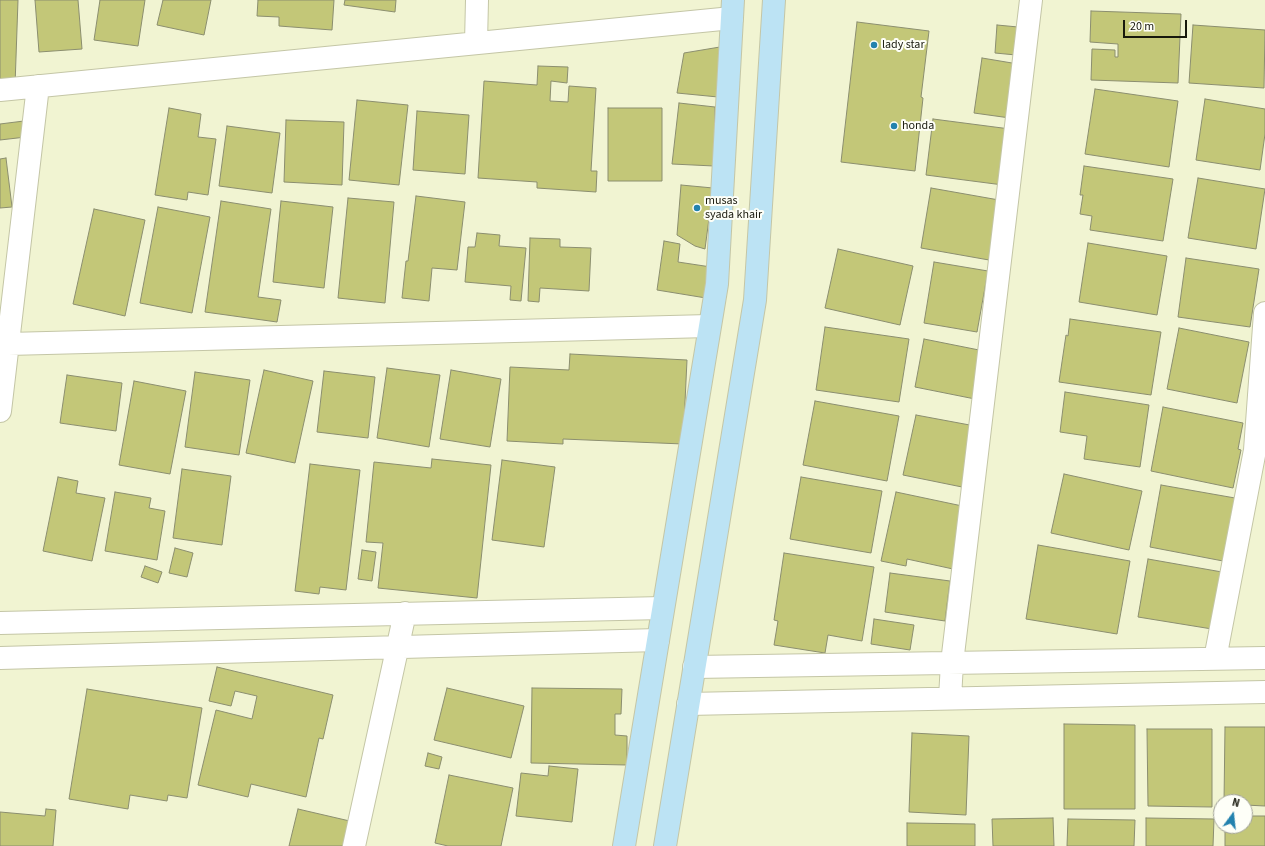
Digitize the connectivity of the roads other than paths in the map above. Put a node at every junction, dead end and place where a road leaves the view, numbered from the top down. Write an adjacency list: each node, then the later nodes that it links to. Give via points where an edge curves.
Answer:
1 (477, 0): 5 (street)
2 (774, 0): 22 (main road, via 755,300)
3 (1031, 0): 21 (street)
4 (733, 9): 5 (street); 9 (main road, via 716,284)
5 (476, 43): 6 (street)
6 (38, 86): 7 (street); 10 (street)
7 (0, 90)
8 (1265, 313): 12 (street)
9 (709, 326): 10 (street); 13 (main road)
10 (8, 344): 11 (street)
11 (0, 411)
12 (1260, 450): 20 (street)
13 (663, 608): 14 (street); 16 (main road)
14 (405, 613): 15 (street); 17 (street)
15 (0, 623)
16 (658, 640): 17 (street); 27 (main road)
17 (398, 647): 18 (street); 26 (street)
18 (0, 658)
19 (1265, 658): 20 (street)
20 (1215, 659): 21 (street)
21 (952, 663): 22 (street); 24 (street)
22 (694, 667): 25 (main road)
23 (1265, 692): 24 (street)
24 (950, 698): 25 (street)
25 (688, 704): 28 (main road)
26 (354, 846)
27 (624, 846)
28 (665, 846)

